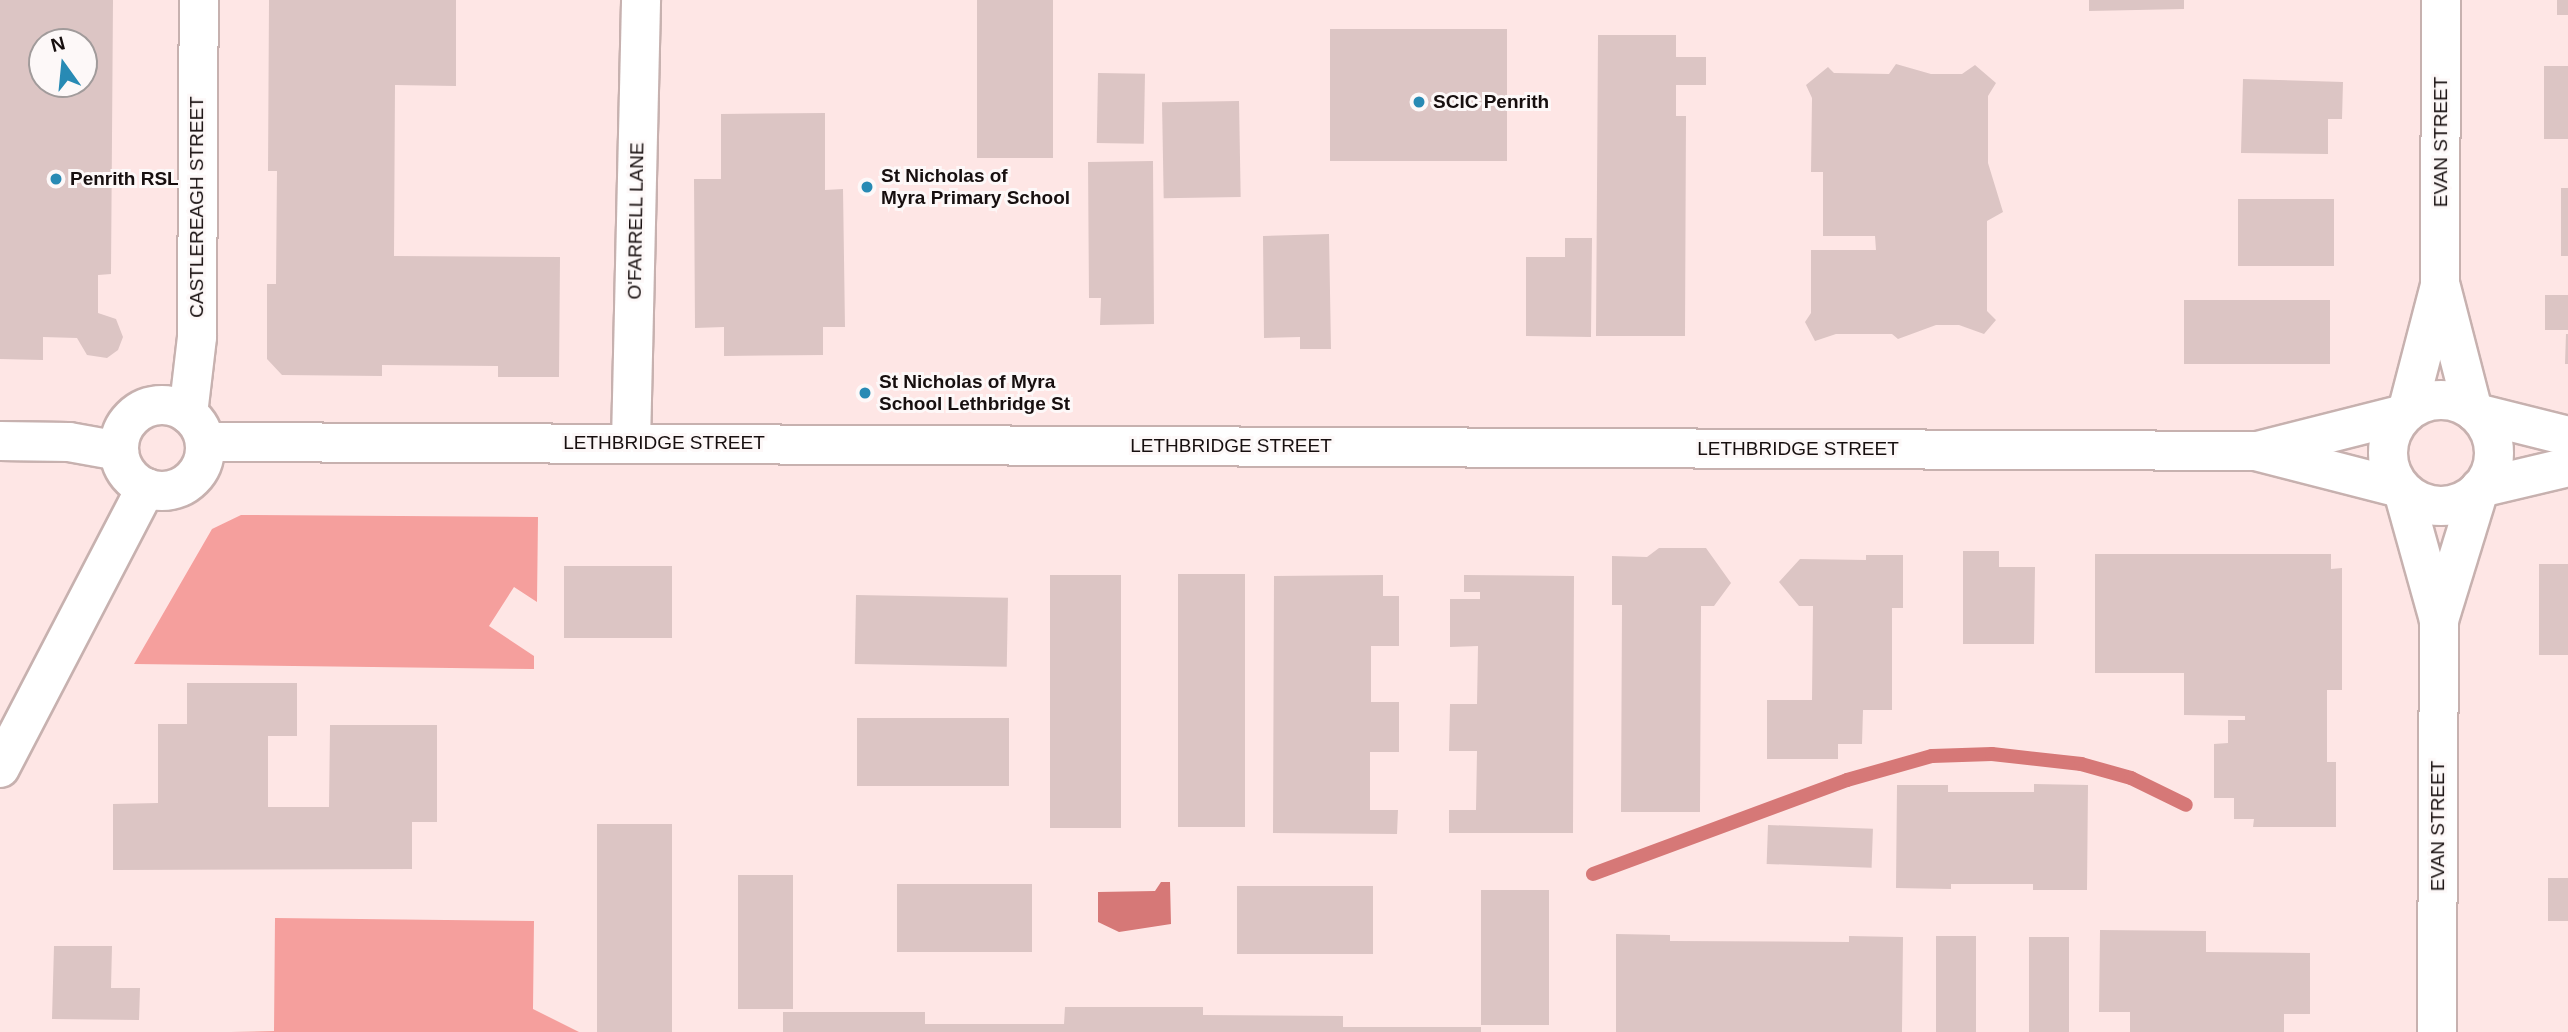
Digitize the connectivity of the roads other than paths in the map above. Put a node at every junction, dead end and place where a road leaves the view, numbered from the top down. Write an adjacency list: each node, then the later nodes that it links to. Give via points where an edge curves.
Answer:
1 (198, 0): 7 (street, CASTLEREAGH STREET)
2 (641, 0): 10 (street, O'FARRELL LANE)
3 (2441, 0): 4 (street, EVAN STREET)
4 (2441, 285): 5 (street, EVAN STREET); 6 (street, EVAN STREET)
5 (2474, 412): 6 (street, via 2447,400 2419,404); 8 (street); 16 (street, via 2487,426 2494,458)
6 (2406, 413): 12 (street, LETHBRIDGE STREET); 15 (street, via 2388,442 2388,458)
7 (196, 428): 10 (street, LETHBRIDGE STREET); 11 (street, via 167,406 143,410 125,427); 14 (street, via 202,464 189,481 168,490)
8 (2568, 436)
9 (0, 442): 11 (street, via 68,442)
10 (631, 443): 12 (street, LETHBRIDGE STREET)
11 (119, 451): 14 (street, via 130,477)
12 (2256, 451): 15 (street, LETHBRIDGE STREET)
13 (2568, 467): 16 (street)
14 (146, 488): 18 (street)
15 (2402, 489): 16 (street, via 2417,500 2450,505); 17 (street, EVAN STREET)
16 (2480, 489): 17 (street, EVAN STREET)
17 (2439, 620): 19 (street, EVAN STREET)
18 (0, 768)
19 (2437, 1032)

